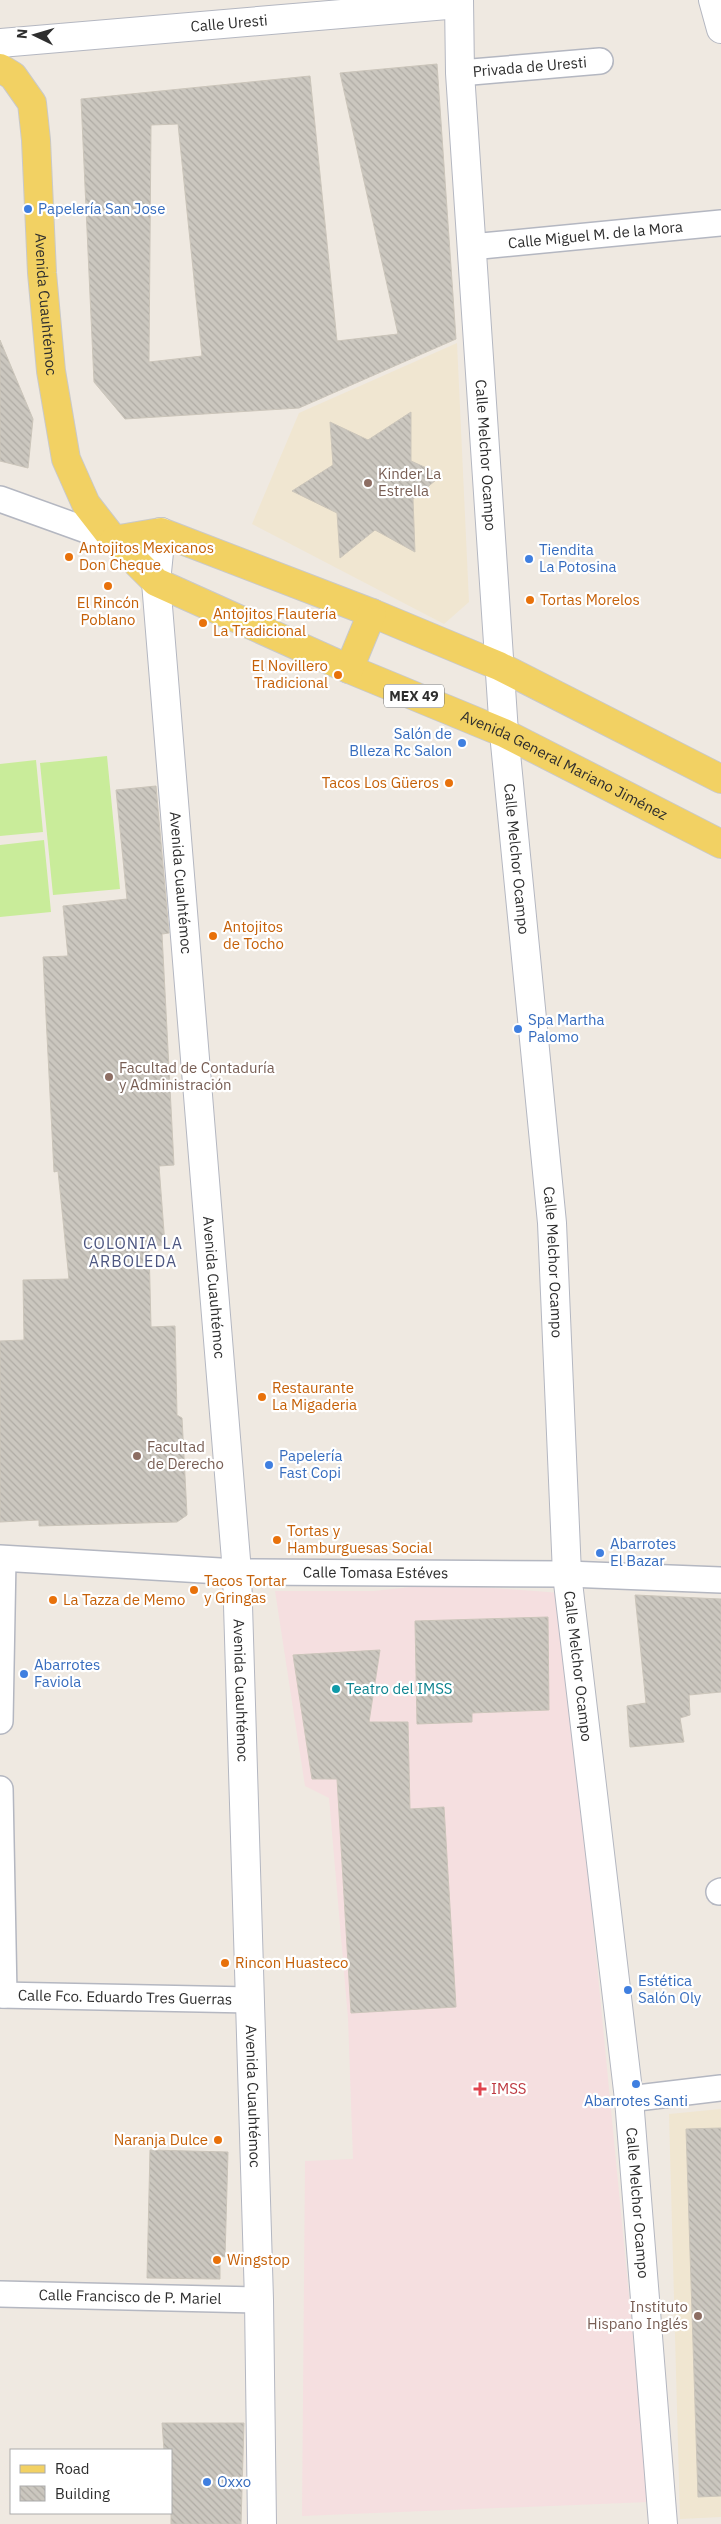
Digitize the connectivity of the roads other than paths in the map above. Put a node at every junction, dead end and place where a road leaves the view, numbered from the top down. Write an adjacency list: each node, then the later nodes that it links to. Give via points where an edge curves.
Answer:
1 (713, 0): 3 (street)
2 (459, 2): 4 (street, Calle Uresti); 7 (street, Calle Melchor Ocampo)
3 (721, 30)
4 (0, 43)
5 (600, 61): 7 (street, Privada de Uresti)
6 (0, 68): 12 (main road, Avenida Cuauhtémoc, via 14,76 32,103 51,370 66,459 86,504)
7 (460, 73): 9 (street, Calle Melchor Ocampo)
8 (721, 223): 9 (street, Calle Miguel M. de la Mora)
9 (471, 247): 15 (street, Calle Melchor Ocampo)
10 (0, 499): 12 (street, Avenida General Mariano Jiménez)
11 (161, 532): 12 (main road, Avenida General Mariano Jiménez); 13 (street, Avenida Cuauhtémoc); 14 (main road)
12 (114, 540): 13 (main road, Avenida General Mariano Jiménez / MEX 49)
13 (156, 582): 16 (main road, Avenida General Mariano Jiménez / MEX 49); 21 (street, Avenida Cuauhtémoc)
14 (372, 613): 15 (main road); 16 (main road)
15 (499, 666): 17 (street, Calle Melchor Ocampo); 18 (main road)
16 (349, 669): 17 (main road, Avenida General Mariano Jiménez / MEX 49)
17 (504, 733): 19 (main road, Avenida General Mariano Jiménez / MEX 49); 22 (street, Calle Melchor Ocampo, via 552,1223)
18 (721, 779)
19 (721, 844)
20 (2, 1558): 21 (street, Calle Tomasa Estéves); 24 (street)
21 (237, 1572): 22 (street, Calle Tomasa Estéves); 27 (street, Avenida Cuauhtémoc)
22 (567, 1574): 23 (street, Calle Tomasa Estéves); 29 (street, Calle Melchor Ocampo)
23 (721, 1580)
24 (0, 1721)
25 (0, 1789): 26 (street)
26 (2, 1995): 27 (street, Calle Fco. Eduardo Tres Guerras)
27 (250, 2000): 31 (street, Avenida Cuauhtémoc)
28 (721, 2088): 29 (street)
29 (629, 2099): 33 (street, Calle Melchor Ocampo)
30 (0, 2294): 31 (street, Calle Francisco de P. Mariel)
31 (259, 2300): 32 (street, Avenida Cuauhtémoc)
32 (262, 2524)
33 (663, 2524)

